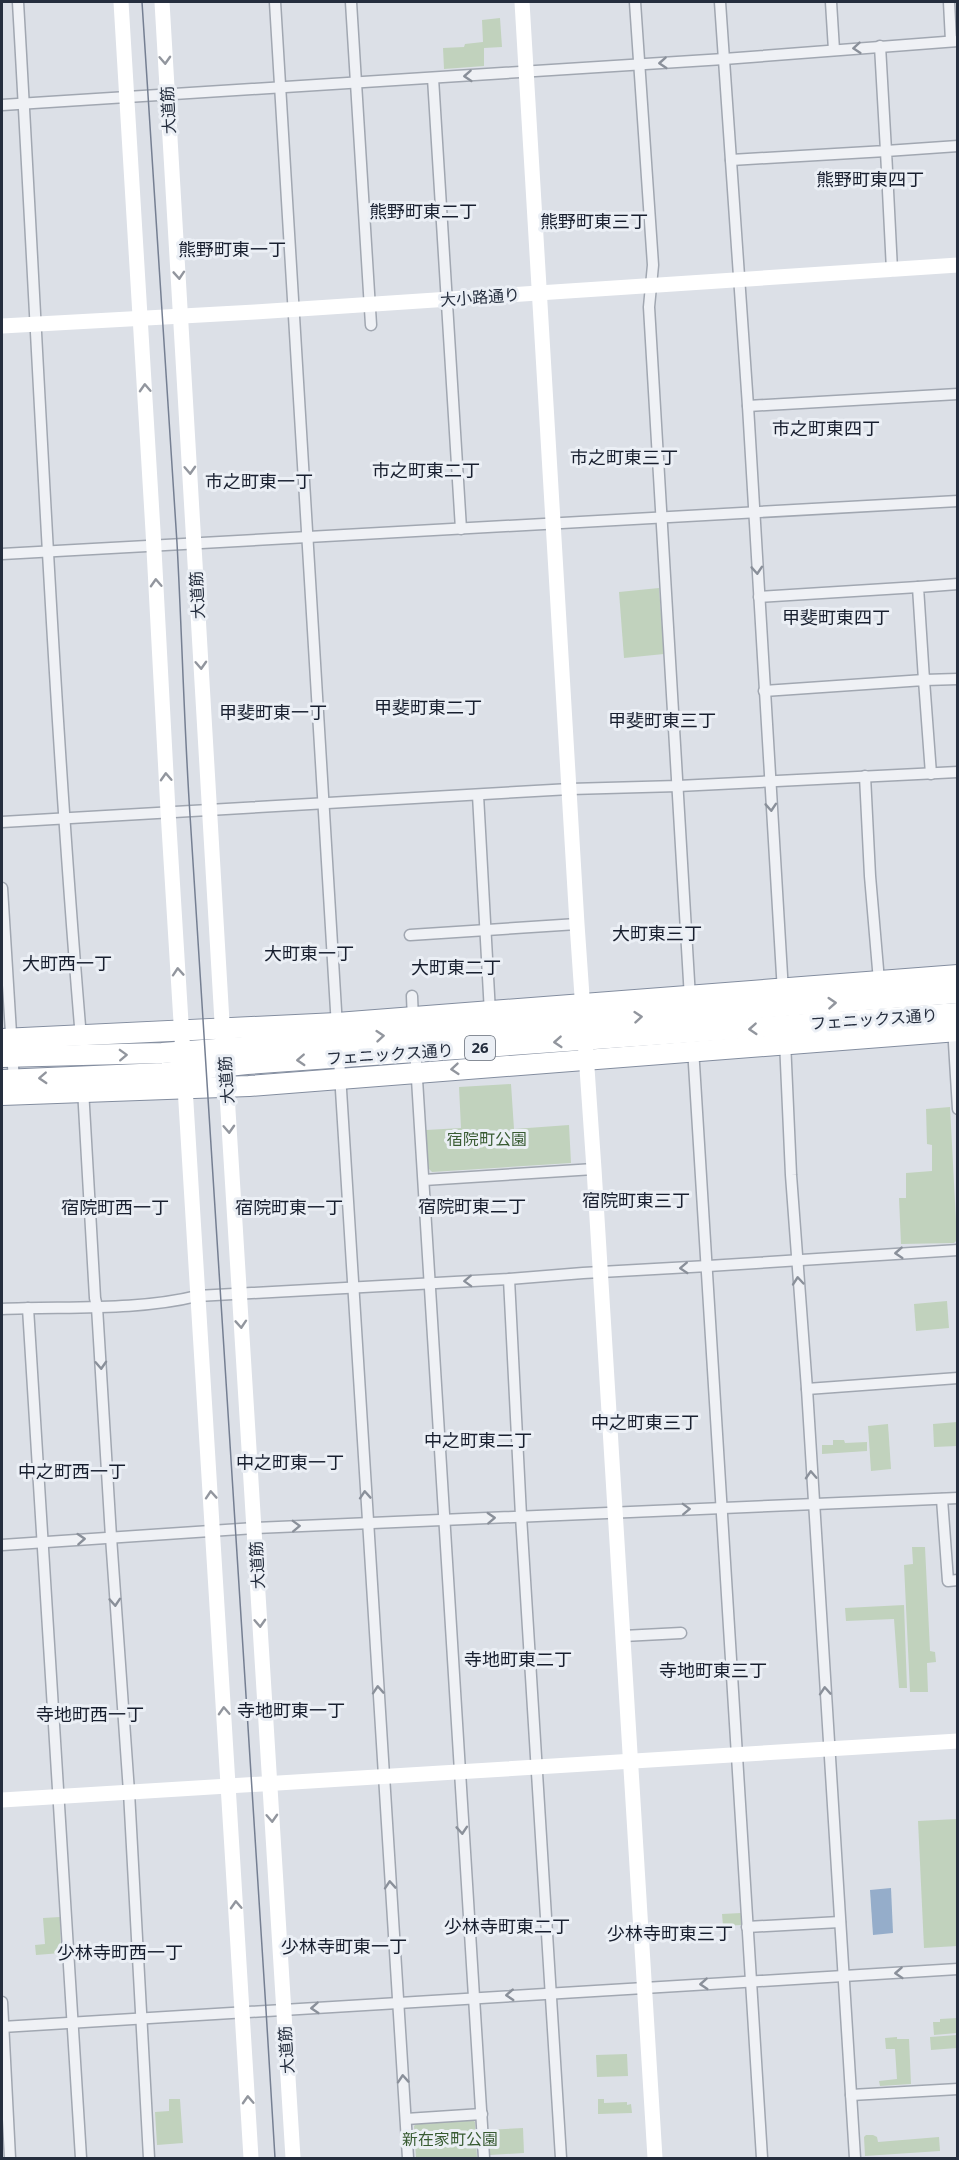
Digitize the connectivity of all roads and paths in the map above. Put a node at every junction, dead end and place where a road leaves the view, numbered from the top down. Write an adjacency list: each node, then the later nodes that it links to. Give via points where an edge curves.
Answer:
1 (18, 2): 22 (street)
2 (121, 2): 21 (street)
3 (162, 2): 20 (street, 大道筋, one-way to 20)
4 (275, 2): 19 (street)
5 (351, 2): 18 (street)
6 (522, 2): 16 (street)
7 (635, 2): 15 (street)
8 (720, 2): 14 (street)
9 (831, 2): 13 (street)
10 (950, 2): 11 (street)
11 (954, 41): 12 (street)
12 (880, 46): 13 (street, one-way to 13); 25 (street)
13 (834, 50): 14 (street)
14 (724, 59): 15 (street, one-way to 15); 26 (street)
15 (638, 65): 16 (street); 30 (street, via 653,266)
16 (526, 72): 17 (street, one-way to 17); 31 (street)
17 (433, 78): 18 (street); 32 (street)
18 (356, 83): 19 (street); 33 (street)
19 (281, 87): 20 (street); 34 (street)
20 (168, 95): 21 (street); 35 (street, 大道筋, one-way to 35)
21 (127, 98): 22 (street); 36 (street)
22 (24, 104): 23 (street); 37 (street)
23 (2, 105)
24 (957, 146): 25 (street)
25 (886, 151): 26 (street); 28 (street)
26 (731, 160): 29 (street)
27 (957, 265): 28 (street, 大小路通り)
28 (892, 270): 29 (street, 大小路通り)
29 (738, 280): 30 (street, 大小路通り); 41 (street)
30 (651, 286): 31 (street, 大小路通り); 44 (street, via 649,307)
31 (540, 293): 32 (street, 大小路通り); 45 (street)
32 (446, 299): 33 (street, 大小路通り); 46 (street)
33 (369, 304): 34 (street, 大小路通り); 38 (street)
34 (293, 309): 35 (street, 大小路通り); 47 (street)
35 (182, 316): 36 (street, 大小路通り); 48 (street, 大道筋, one-way to 48)
36 (141, 318): 37 (street, 大小路通り); 49 (street, one-way to 36)
37 (37, 324): 39 (street, 大小路通り); 50 (street)
38 (370, 325)
39 (2, 326)
40 (957, 394): 41 (street)
41 (748, 406): 43 (street)
42 (957, 501): 43 (street)
43 (754, 512): 44 (street); 54 (street, one-way to 54)
44 (663, 517): 45 (street); 62 (street)
45 (553, 522): 46 (street); 63 (street)
46 (461, 529): 47 (street)
47 (307, 537): 48 (street); 65 (street)
48 (195, 544): 49 (street); 66 (street, 大道筋, one-way to 66)
49 (154, 545): 50 (street); 67 (street, one-way to 49)
50 (47, 550): 51 (street); 68 (street)
51 (2, 554)
52 (957, 584): 53 (street)
53 (918, 587): 54 (street); 56 (street)
54 (759, 597): 57 (street)
55 (957, 679): 56 (street)
56 (924, 680): 57 (street); 59 (street)
57 (764, 691): 61 (street)
58 (957, 772): 59 (street)
59 (931, 774): 60 (street)
60 (865, 776): 61 (street); 74 (street)
61 (769, 781): 62 (street); 77 (street, one-way to 77)
62 (678, 786): 63 (street); 76 (street)
63 (570, 789): 64 (street); 71 (street)
64 (478, 795): 65 (street); 72 (street)
65 (324, 803): 66 (street); 87 (street)
66 (209, 810): 67 (street); 85 (street, 大道筋)
67 (168, 811): 68 (street); 80 (street, one-way to 67)
68 (65, 818): 69 (street); 84 (street)
69 (2, 822)
70 (2, 888): 86 (street)
71 (577, 924): 72 (street); 81 (street)
72 (485, 930): 73 (street); 78 (street)
73 (410, 935)
74 (879, 981): 75 (highway, 26); 77 (highway, 26)
75 (953, 984): 77 (highway, フェニックス通り / 26, one-way to 75); 79 (street)
76 (690, 1005): 77 (highway, フェニックス通り / 26); 81 (highway, 26, one-way to 76)
77 (784, 1017): 79 (highway, 26); 83 (highway, 26, one-way to 83); 97 (street)
78 (491, 1019): 81 (highway, 26); 82 (highway, 26)
79 (955, 1022): 93 (street)
80 (182, 1030): 84 (highway, 26); 85 (highway, 26); 88 (street)
81 (585, 1031): 82 (highway, フェニックス通り / 26, one-way to 82); 83 (highway, フェニックス通り / 26); 94 (street)
82 (414, 1034): 87 (highway, 26, one-way to 82); 87 (highway, フェニックス通り / 26); 95 (street)
83 (693, 1042): 98 (street)
84 (81, 1046): 86 (highway, 26); 88 (highway, フェニックス通り / 26, one-way to 88)
85 (224, 1047): 87 (highway, 26); 87 (highway, フェニックス通り / 26, one-way to 85); 88 (highway, フェニックス通り / 26); 89 (highway, フェニックス通り / 26); 91 (street, 大道筋)
86 (7, 1048): 92 (street)
87 (338, 1049): 91 (highway, 26); 102 (street)
88 (183, 1051): 89 (street)
89 (185, 1079): 90 (highway, フェニックス通り / 26); 91 (highway, 26); 104 (street)
90 (82, 1084): 92 (highway, フェニックス通り / 26, one-way to 92); 105 (street)
91 (227, 1087): 103 (street, 大道筋, one-way to 103)
92 (8, 1088)
93 (957, 1109)
94 (594, 1169): 95 (street); 99 (street)
95 (424, 1180): 101 (street)
96 (957, 1250): 97 (street, one-way to 97)
97 (796, 1260): 98 (street); 109 (street, one-way to 97)
98 (708, 1266): 99 (street, one-way to 99); 113 (street)
99 (600, 1272): 100 (street); 114 (street)
100 (509, 1279): 101 (street, one-way to 101); 115 (street)
101 (430, 1282): 102 (street); 116 (street)
102 (353, 1288): 103 (street); 117 (street, one-way to 102)
103 (238, 1294): 104 (street); 118 (street, 大道筋, one-way to 118)
104 (197, 1296): 105 (street, via 179,1301); 119 (street, one-way to 104)
105 (97, 1307): 106 (street); 120 (street, one-way to 120)
106 (28, 1308): 107 (street); 121 (street)
107 (2, 1310)
108 (957, 1378): 109 (street)
109 (807, 1389): 112 (street, one-way to 109)
110 (942, 1498): 111 (street); 112 (street); 123 (street, via 948,1581)
111 (957, 1498)
112 (813, 1504): 113 (street); 127 (street, one-way to 112)
113 (721, 1508): 114 (street, one-way to 113); 128 (street)
114 (615, 1512): 115 (street); 125 (street)
115 (521, 1516): 116 (street, one-way to 115); 130 (street)
116 (444, 1521): 117 (street); 131 (street)
117 (367, 1523): 118 (street, one-way to 117); 132 (street, one-way to 117)
118 (255, 1528): 119 (street); 133 (street, 大道筋, one-way to 133)
119 (213, 1530): 120 (street); 134 (street, one-way to 119)
120 (111, 1537): 121 (street, one-way to 120); 135 (street, one-way to 135)
121 (42, 1541): 122 (street); 136 (street)
122 (2, 1545)
123 (957, 1580)
124 (681, 1633): 125 (street)
125 (623, 1636): 129 (street)
126 (957, 1741): 127 (street)
127 (829, 1749): 128 (street); 138 (street)
128 (736, 1754): 129 (street); 139 (street)
129 (631, 1762): 130 (street); 143 (street)
130 (537, 1768): 131 (street); 144 (street)
131 (459, 1772): 132 (street); 145 (street, one-way to 145)
132 (383, 1776): 133 (street); 147 (street, one-way to 132)
133 (269, 1782): 134 (street); 148 (street, 大道筋, one-way to 148)
134 (228, 1784): 135 (street); 149 (street, one-way to 134)
135 (129, 1792): 136 (street); 150 (street)
136 (58, 1796): 137 (street); 151 (street)
137 (2, 1800)
138 (840, 1922): 139 (street); 141 (street)
139 (747, 1927): 142 (street)
140 (957, 1969): 141 (street, one-way to 141)
141 (843, 1977): 142 (street); 154 (street)
142 (750, 1981): 143 (street, one-way to 143); 166 (street)
143 (645, 1988): 144 (street); 165 (street)
144 (551, 1993): 145 (street, one-way to 145); 164 (street)
145 (473, 1997): 147 (street); 155 (street)
146 (2, 2002): 152 (street)
147 (398, 2003): 148 (street, one-way to 148); 156 (street, one-way to 147)
148 (283, 2010): 149 (street); 161 (street, 大道筋)
149 (242, 2013): 150 (street); 160 (street, one-way to 149)
150 (141, 2018): 151 (street); 159 (street)
151 (74, 2023): 152 (street); 158 (street)
152 (2, 2027): 157 (street)
153 (957, 2089): 154 (street)
154 (851, 2095): 167 (street)
155 (482, 2114): 156 (street); 163 (street)
156 (406, 2118): 162 (street)
157 (10, 2158)
158 (81, 2158)
159 (149, 2158)
160 (251, 2158)
161 (293, 2158)
162 (408, 2158)
163 (484, 2158)
164 (561, 2158)
165 (655, 2158)
166 (762, 2158)
167 (855, 2158)

